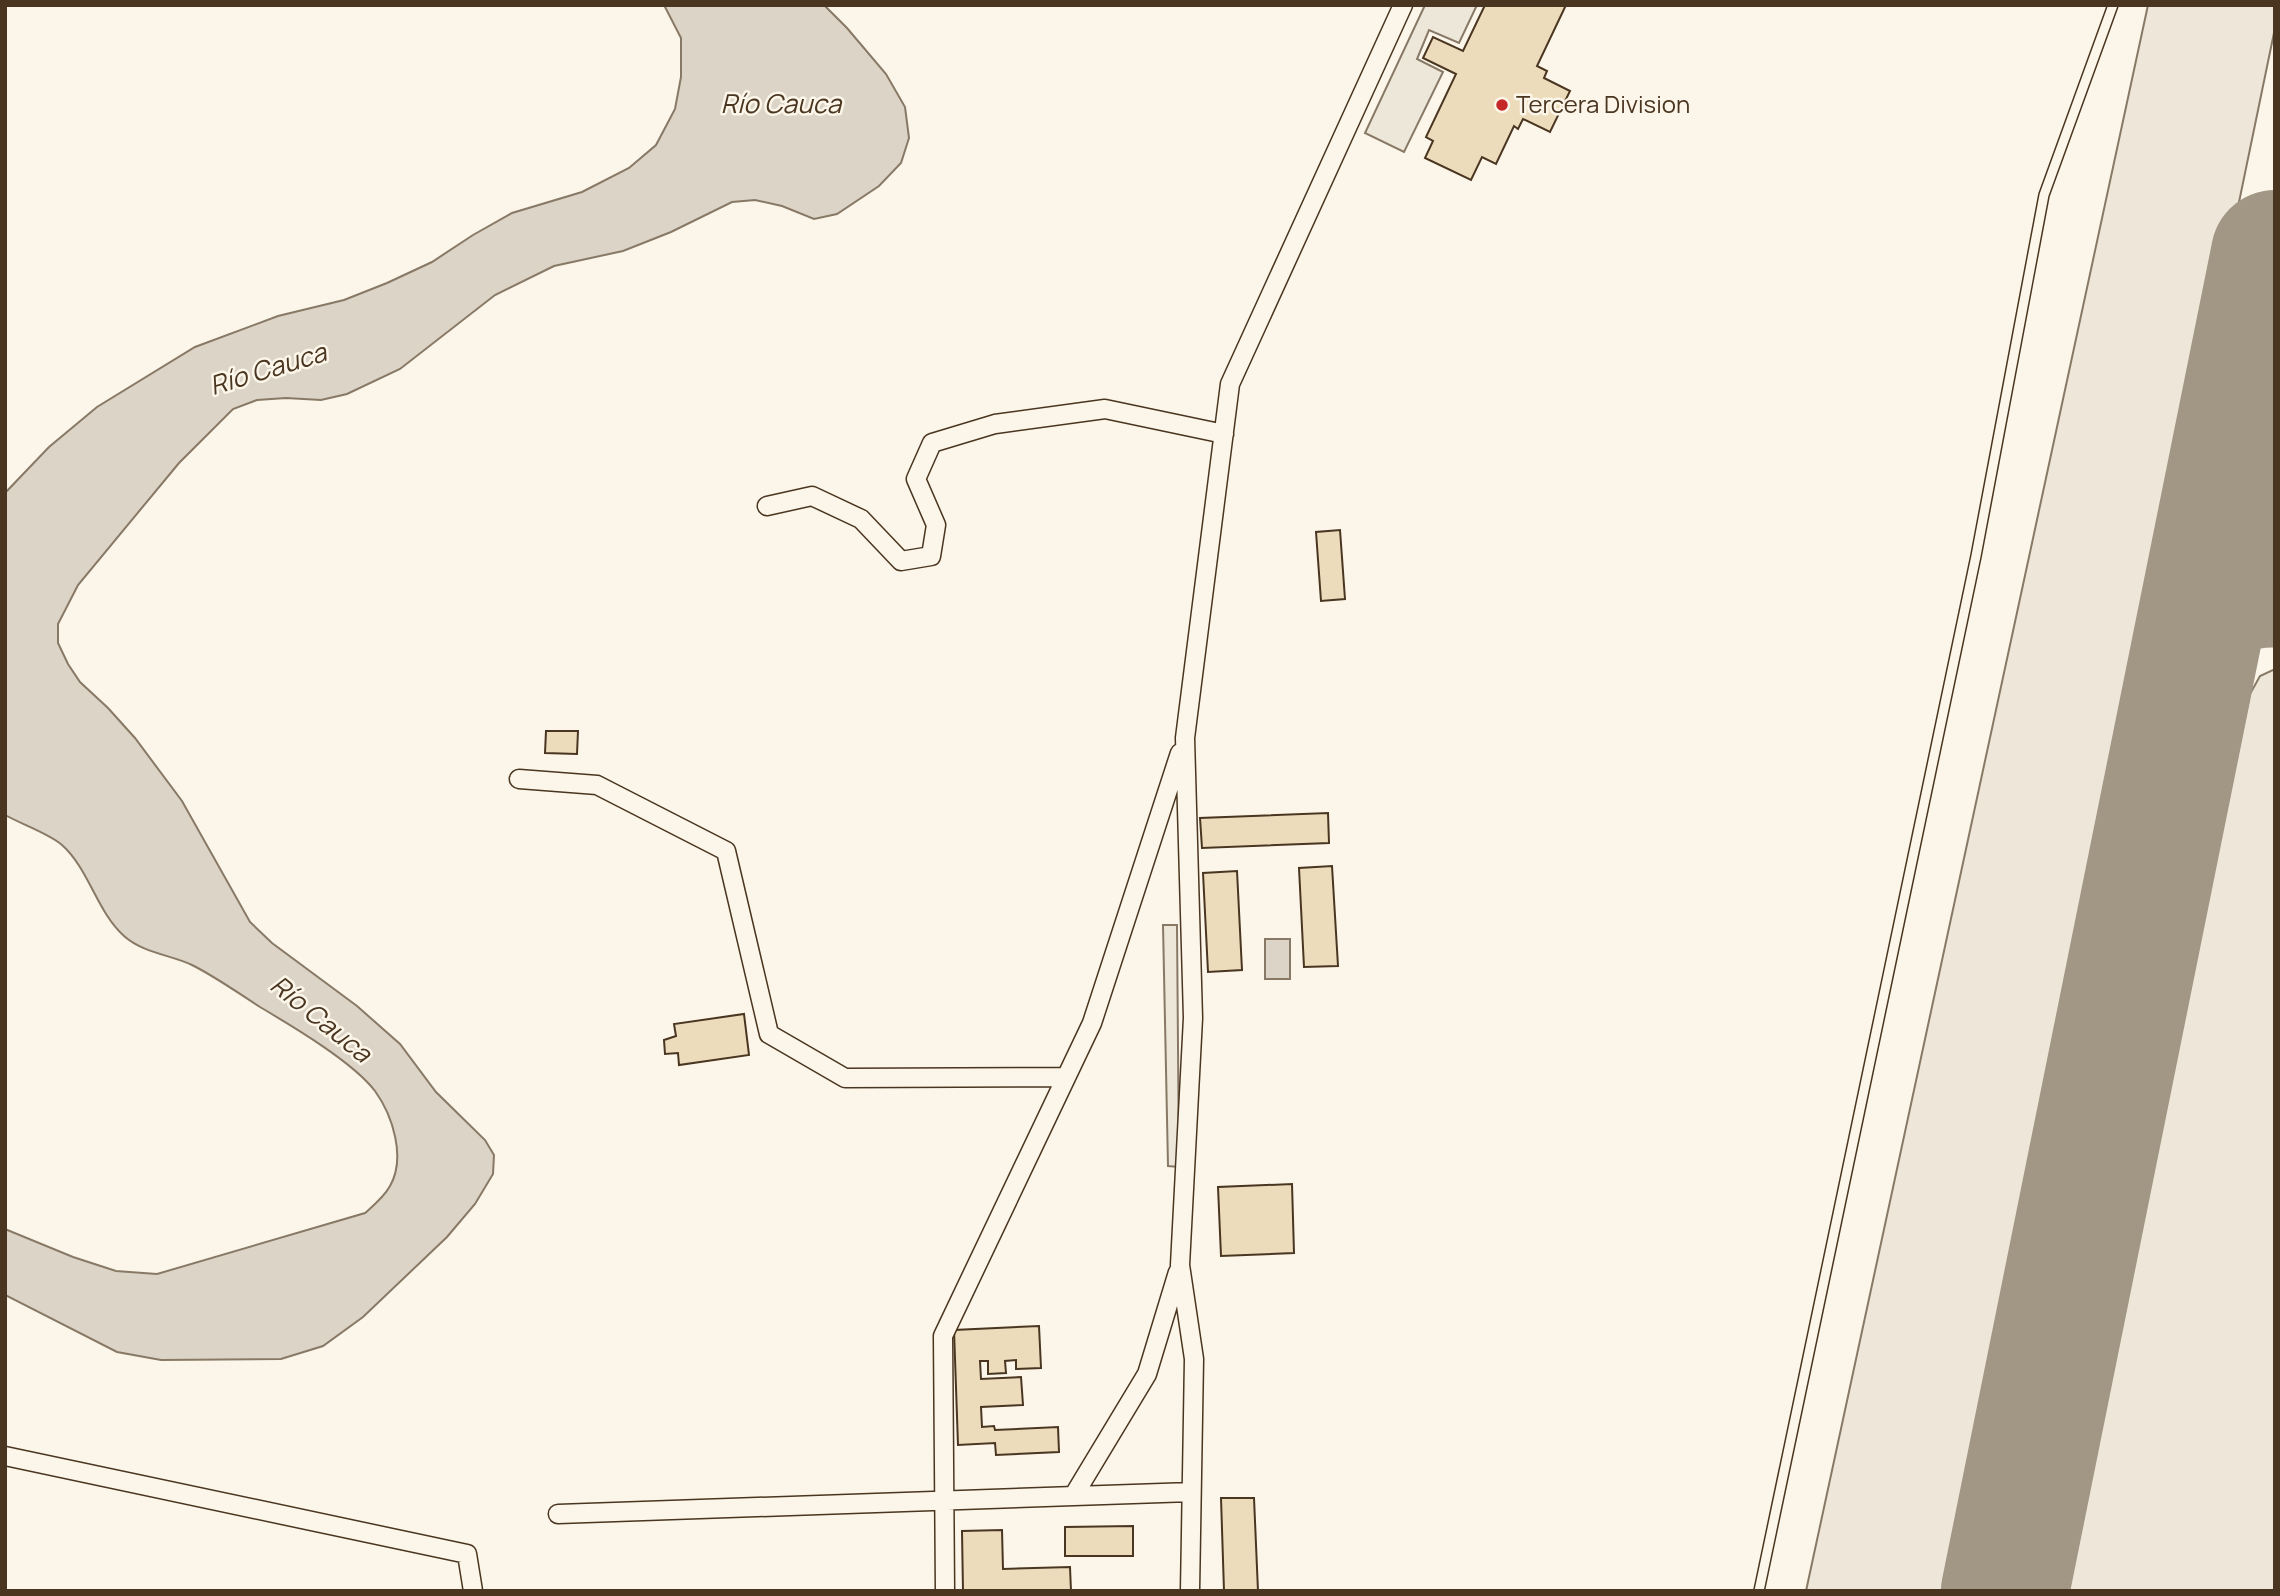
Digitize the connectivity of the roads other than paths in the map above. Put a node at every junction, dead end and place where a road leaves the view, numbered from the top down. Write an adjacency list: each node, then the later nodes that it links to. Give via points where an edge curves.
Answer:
1 (1402, 5): 3 (street, via 1230,384)
2 (2113, 5): 17 (lane, via 2044,195 1976,556)
3 (1224, 434): 4 (street, via 1105,409 995,424 932,443 916,479 936,525 931,556 901,561 861,519 812,496); 5 (street)
4 (767, 506)
5 (1185, 738): 7 (street, via 1092,1023); 8 (street, via 1193,1018)
6 (519, 779): 7 (street, via 597,785 726,850 769,1034 845,1078)
7 (1066, 1077): 12 (street, via 943,1336)
8 (1180, 1265): 10 (street, via 1195,1359); 11 (street, via 1147,1374)
9 (5, 1456): 14 (street, via 467,1554)
10 (1191, 1492): 11 (street); 16 (street)
11 (1074, 1495): 12 (street)
12 (943, 1500): 13 (street); 15 (street)
13 (558, 1514)
14 (473, 1591)
15 (945, 1591)
16 (1190, 1591)
17 (1759, 1591)

